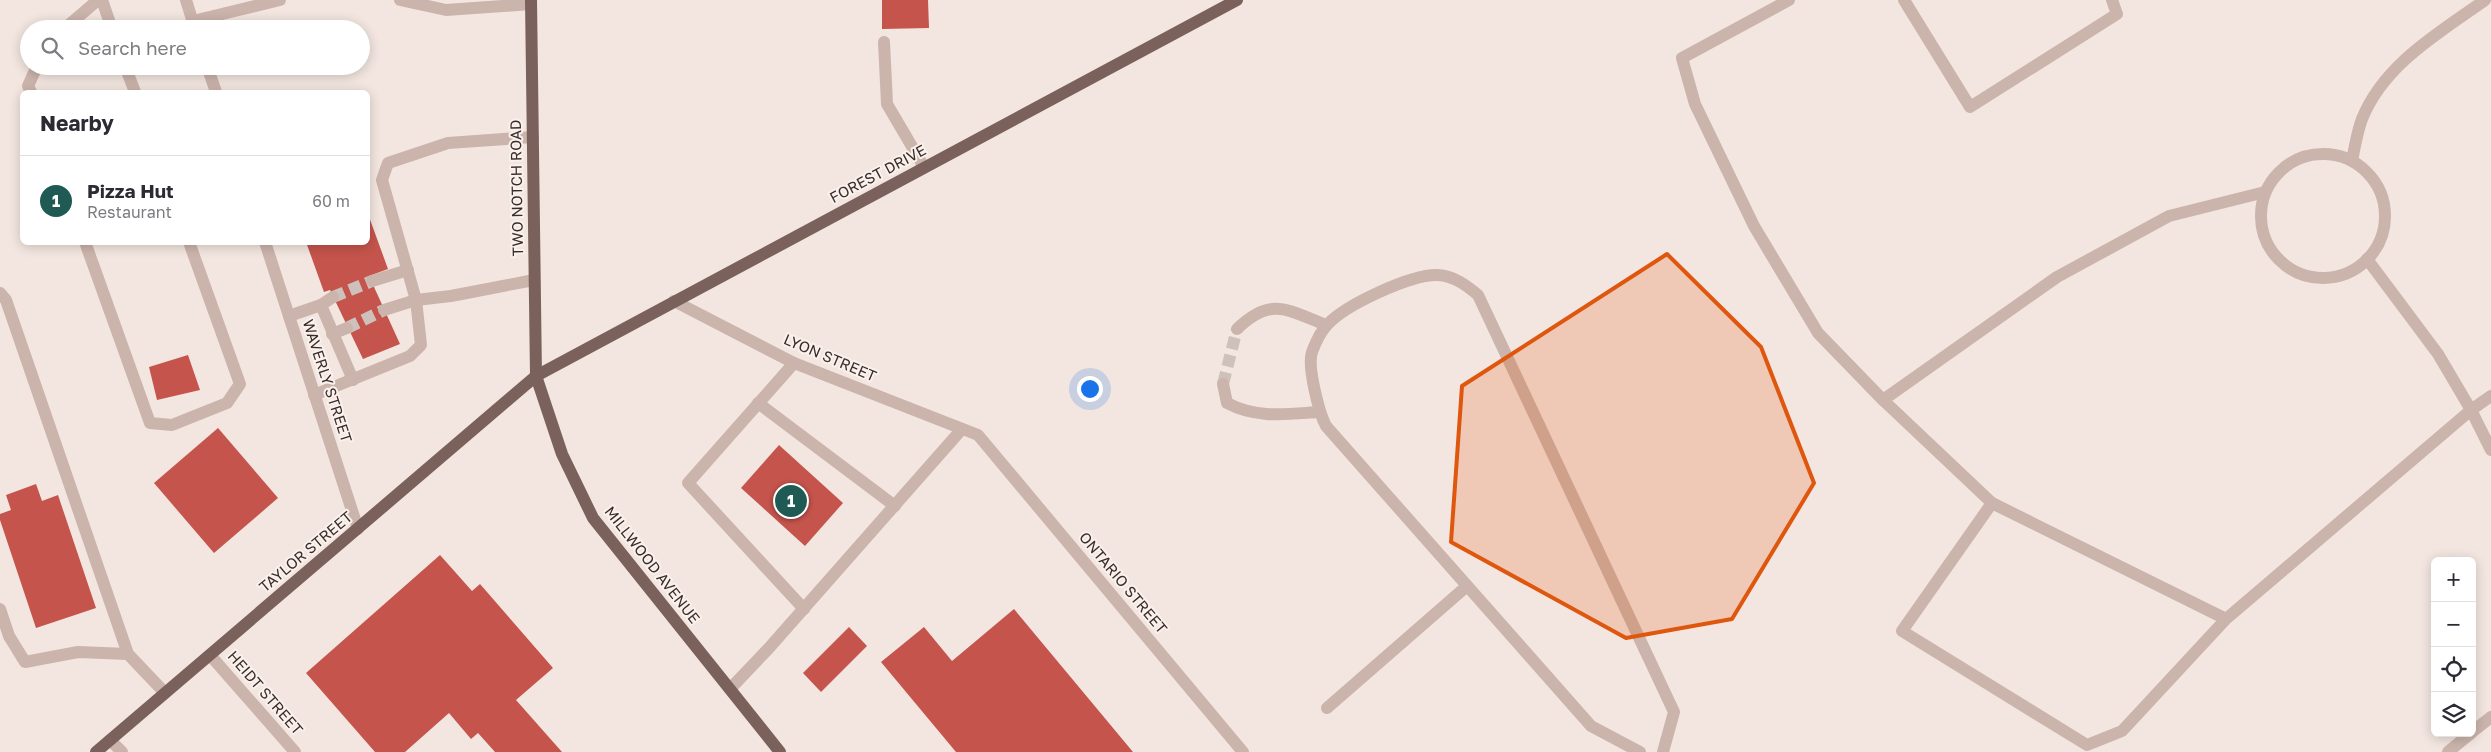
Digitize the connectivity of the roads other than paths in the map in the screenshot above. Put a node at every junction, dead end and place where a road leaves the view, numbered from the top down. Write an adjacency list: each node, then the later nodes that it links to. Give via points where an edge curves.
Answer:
1 (100, 0): 12 (street); 13 (street)
2 (186, 0): 14 (street)
3 (280, 0): 15 (street)
4 (400, 0): 10 (street, via 446,10)
5 (1237, 0): 11 (main road, FOREST DRIVE)
6 (1789, 0): 51 (street, via 1682,58 1695,104 1754,226 1818,333)
7 (1904, 0): 8 (street, via 1970,107 2117,14)
8 (2112, 0)
9 (2485, 0): 24 (street, via 2409,55 2378,90 2362,120)
10 (531, 2): 23 (main road, TWO NOTCH ROAD)
11 (1219, 4): 25 (main road, FOREST DRIVE)
12 (75, 20)
13 (108, 20)
14 (192, 20)
15 (211, 20)
16 (884, 42): 25 (street, via 887,104)
17 (33, 75): 20 (street)
18 (129, 75): 21 (street)
19 (211, 75): 22 (street)
20 (29, 90)
21 (134, 90)
22 (215, 90)
23 (533, 137): 31 (street, via 448,143 388,163 382,180); 33 (main road, TWO NOTCH ROAD)
24 (2352, 160): 26 (street, via 2333,154 2314,154 2294,161 2277,174); 30 (street, via 2378,187 2384,206 2384,225 2378,243)
25 (924, 167): 37 (main road, FOREST DRIVE)
26 (2265, 192): 30 (street, via 2261,213 2263,234 2273,253 2288,267 2308,276 2330,277 2350,272); 51 (street, via 2169,216 2057,277)
27 (86, 245): 28 (street, via 150,423 172,425 227,404 240,384)
28 (190, 245)
29 (266, 245): 40 (street, WAVERLY STREET)
30 (2367, 259): 53 (street, via 2438,354)
31 (408, 270): 32 (street); 36 (street)
32 (372, 280)
33 (534, 280): 36 (street); 46 (main road, TWO NOTCH ROAD)
34 (0, 293): 65 (street, via 6,300)
35 (333, 297): 38 (street)
36 (416, 300): 39 (street); 47 (street, via 421,345 410,356)
37 (674, 302): 45 (street, LYON STREET); 46 (main road, FOREST DRIVE)
38 (320, 305): 40 (street); 44 (street)
39 (384, 310)
40 (289, 316): 49 (street, WAVERLY STREET)
41 (1326, 325): 43 (street, via 1281,307 1251,315); 54 (street, via 1311,354); 80 (street, via 1390,286 1437,275 1462,281 1478,295 1674,712)
42 (347, 328): 44 (street)
43 (1237, 329)
44 (332, 334): 47 (street)
45 (794, 363): 52 (street); 55 (street, LYON STREET)
46 (536, 376): 60 (main road, TAYLOR STREET); 67 (main road, MILLWOOD AVENUE, via 562,454 593,518)
47 (353, 380): 49 (street)
48 (1223, 384): 54 (street, via 1227,403 1241,410 1263,416)
49 (314, 395): 60 (street, WAVERLY STREET)
50 (2491, 396): 53 (street)
51 (1883, 400): 58 (street)
52 (758, 403): 59 (street); 63 (street, via 688,483)
53 (2471, 410): 57 (street); 64 (street)
54 (1319, 412): 61 (street, via 1326,426)
55 (962, 429): 56 (street, LYON STREET); 59 (street)
56 (978, 435): 78 (street, ONTARIO STREET)
57 (2491, 450)
58 (1992, 503): 64 (street); 64 (street, via 1902,631 2087,745 2122,731)
59 (895, 506): 63 (street)
60 (358, 529): 66 (main road, TAYLOR STREET)
61 (1468, 586): 69 (street); 79 (street, via 1591,726)
62 (0, 609): 65 (street, via 9,636 25,662 78,652)
63 (804, 609): 67 (street)
64 (2226, 619)
65 (128, 654): 68 (street)
66 (210, 655): 68 (main road, TAYLOR STREET); 76 (street, HEIDT STREET)
67 (730, 689): 77 (main road, MILLWOOD AVENUE)
68 (165, 693): 73 (main road, TAYLOR STREET)
69 (1327, 708)
70 (2491, 717): 71 (street)
71 (2476, 730)
72 (2467, 737): 81 (street)
73 (110, 740): 74 (main road, TAYLOR STREET); 75 (street)
74 (96, 752)
75 (122, 752)
76 (295, 752)
77 (780, 752)
78 (1243, 752)
79 (1640, 752)
80 (1663, 752)
81 (2448, 752)

